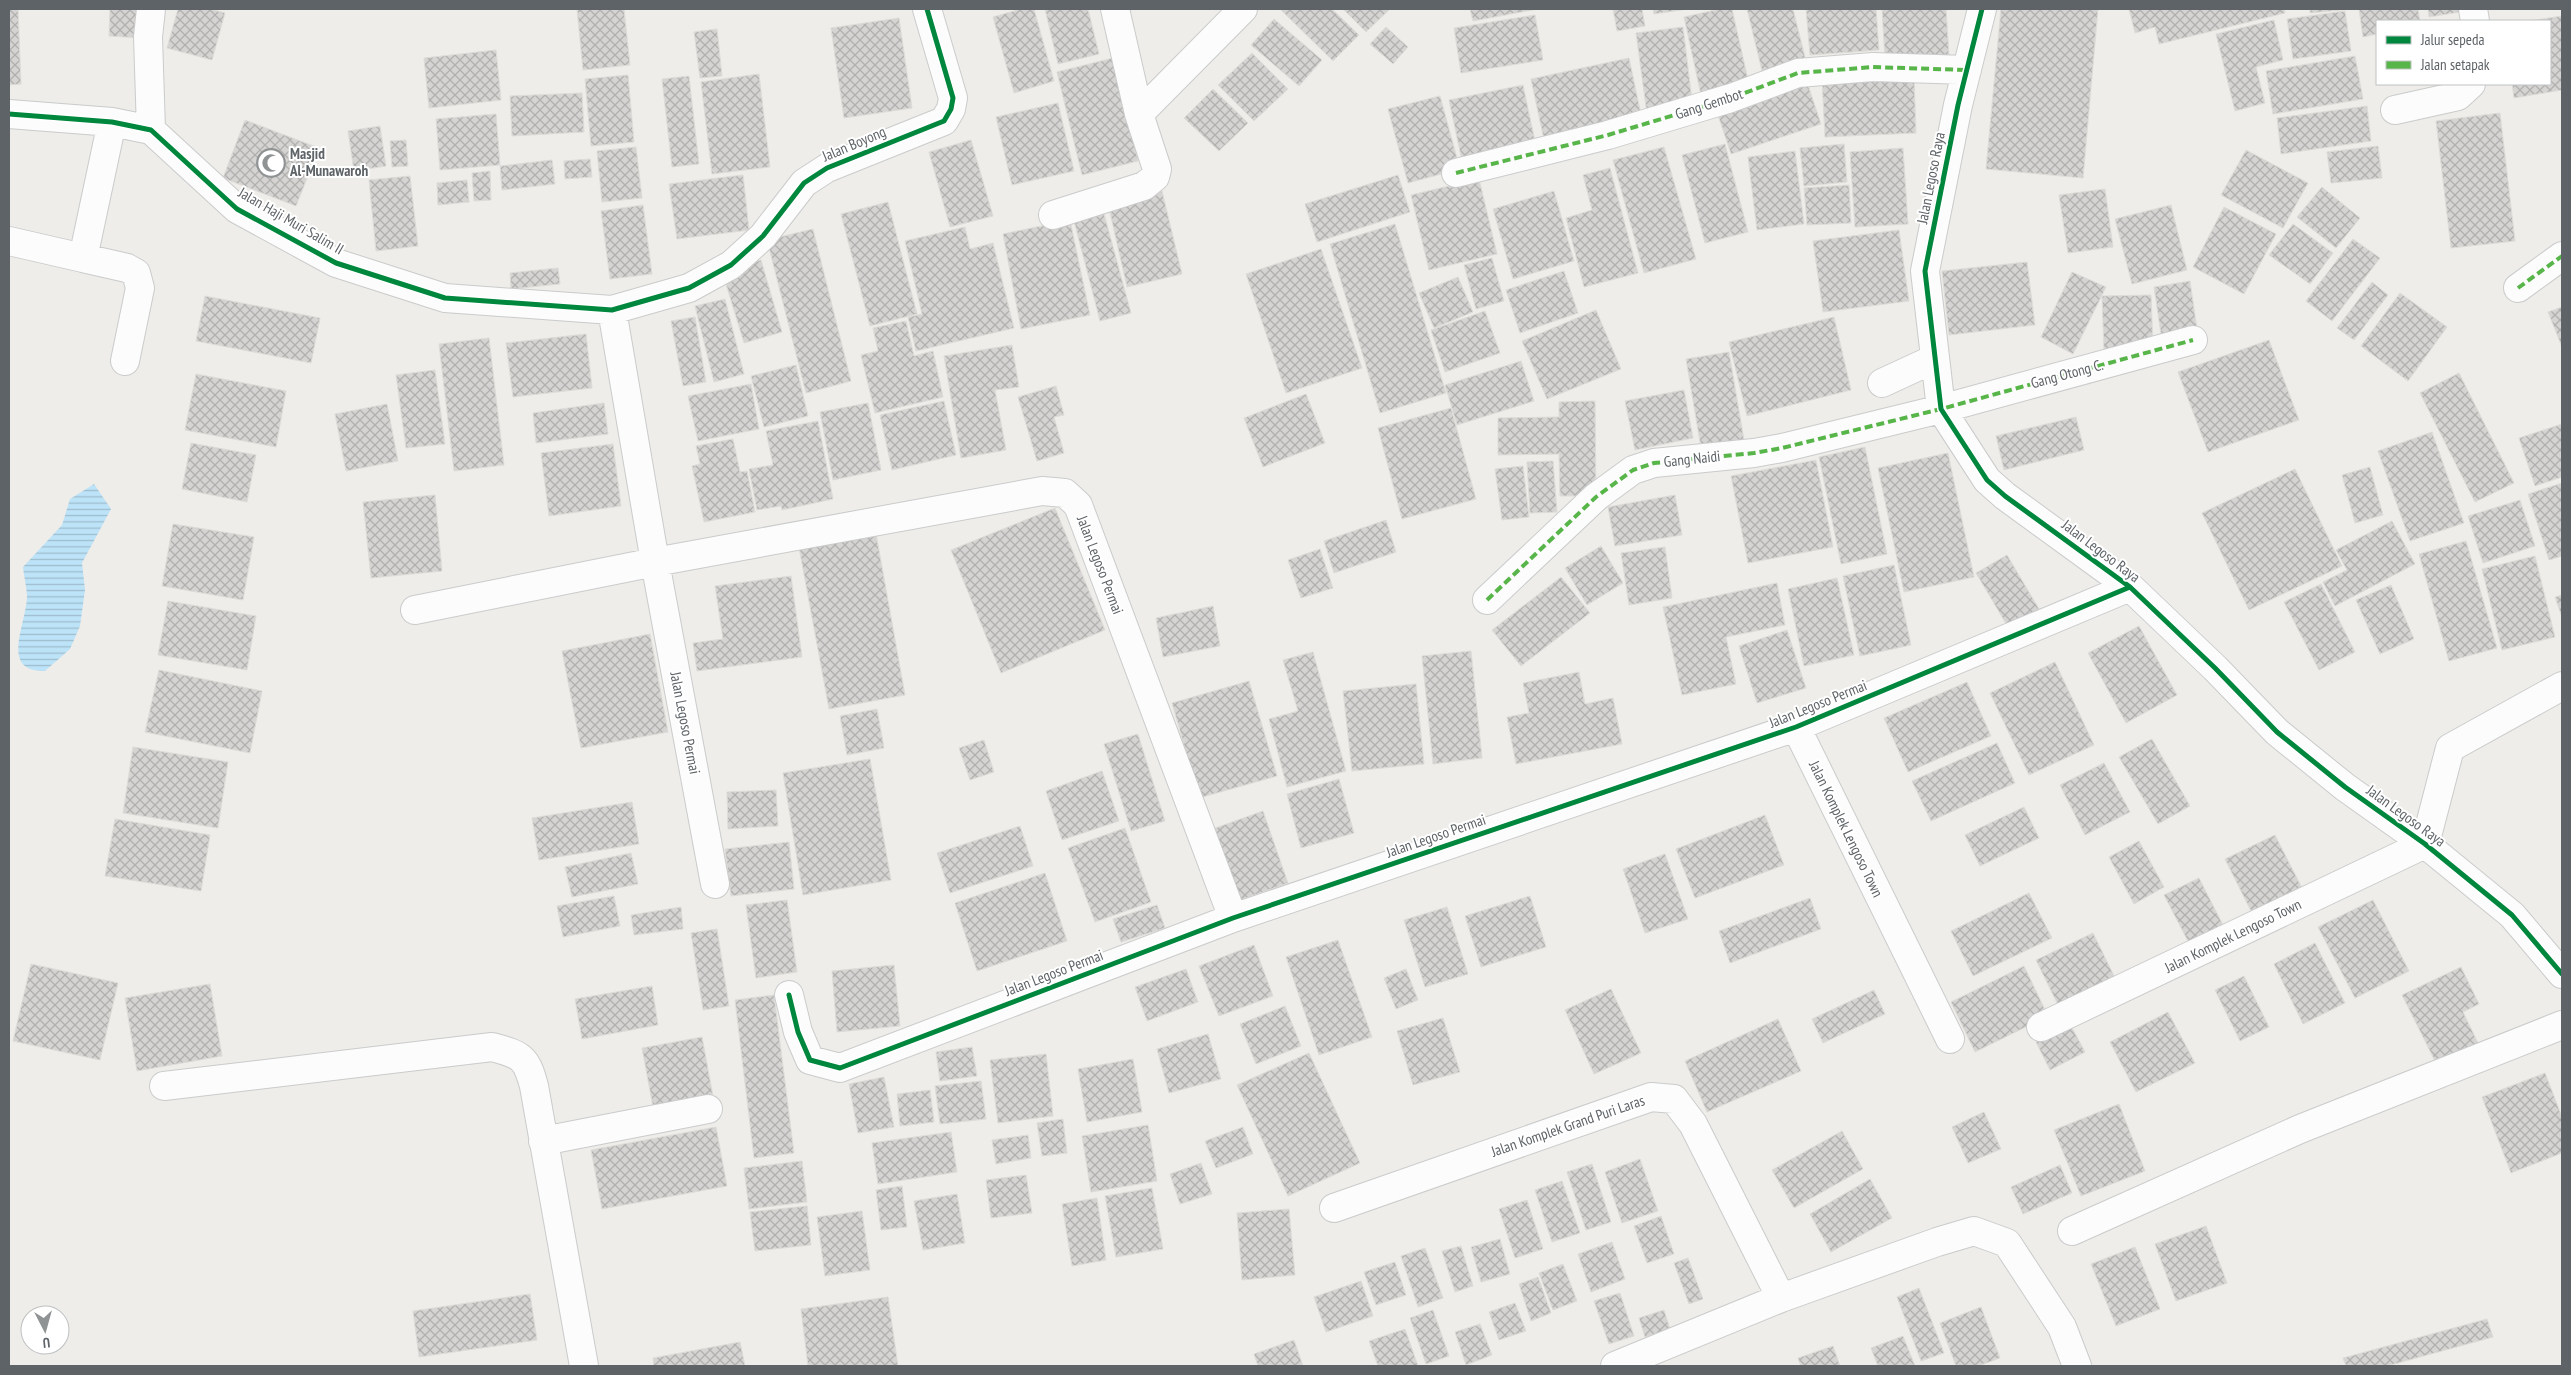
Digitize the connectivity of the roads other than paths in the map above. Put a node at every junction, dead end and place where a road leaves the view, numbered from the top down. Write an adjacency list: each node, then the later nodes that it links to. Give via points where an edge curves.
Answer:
1 (151, 9): 12 (street, via 148,37)
2 (1115, 9): 10 (street)
3 (1243, 9): 10 (street)
4 (1982, 9): 6 (street, Jalan Legoso Raya)
5 (933, 10): 19 (street, Jalan Boyong, via 952,98 951,109 944,121 827,168 811,178 763,236 731,265 689,288)
6 (1966, 70): 13 (street, Gang Gembot, via 1873,67 1798,73 1732,98 1608,135); 21 (street, Jalan Legoso Raya, via 1926,271)
7 (2469, 85): 8 (street, via 2458,96)
8 (2395, 110)
9 (9, 114): 11 (street)
10 (1139, 114): 14 (street, via 1157,169 1150,183)
11 (112, 122): 12 (street); 17 (street)
12 (151, 130): 19 (street, Jalan Haji Muri Salim II, via 237,209 336,263 445,298)
13 (1456, 173)
14 (1053, 215)
15 (9, 241): 17 (street)
16 (2562, 256): 18 (street)
17 (84, 258): 22 (street, via 136,273 140,288)
18 (2518, 288)
19 (612, 310): 25 (street, Jalan Legoso Permai)
20 (2193, 340): 24 (street, Gang Otong C.)
21 (1934, 359): 23 (street); 24 (street, Jalan Legoso Raya)
22 (125, 361)
23 (1882, 383)
24 (1941, 409): 26 (street, Jalan Legoso Raya, via 1987,480 2004,496); 27 (street, Gang Naidi, via 1754,453 1668,461 1633,470 1596,497)
25 (655, 562): 28 (street, Jalan Legoso Permai); 32 (street, Jalan Legoso Permai); 33 (street, Jalan Legoso Permai, via 1042,491 1065,493 1078,506)
26 (2130, 587): 30 (street, Jalan Legoso Permai); 31 (street, Jalan Legoso Raya, via 2277,732 2345,787)
27 (1487, 600)
28 (415, 610)
29 (2562, 686): 31 (street, via 2450,748)
30 (1796, 727): 33 (street, Jalan Legoso Permai); 38 (street, Jalan Komplek Lengoso Town)
31 (2425, 844): 34 (street, Jalan Legoso Raya, via 2512,915); 37 (street, Jalan Komplek Lengoso Town)
32 (715, 884)
33 (1233, 918): 35 (street, Jalan Legoso Permai, via 840,1068 810,1060 798,1032)
34 (2562, 974)
35 (789, 995)
36 (2562, 1025): 43 (street, via 2300,1129)
37 (2042, 1027)
38 (1950, 1039)
39 (164, 1086): 41 (street, via 492,1047 516,1054 529,1066)
40 (708, 1109): 41 (street)
41 (544, 1141): 45 (street)
42 (1334, 1208): 44 (street, Jalan Komplek Grand Puri Laras, via 1651,1097 1663,1096 1674,1099 1692,1124)
43 (2072, 1231)
44 (1781, 1298): 46 (street); 47 (street, via 1974,1231 2007,1243 2062,1327)
45 (584, 1366)
46 (1615, 1366)
47 (2077, 1366)

